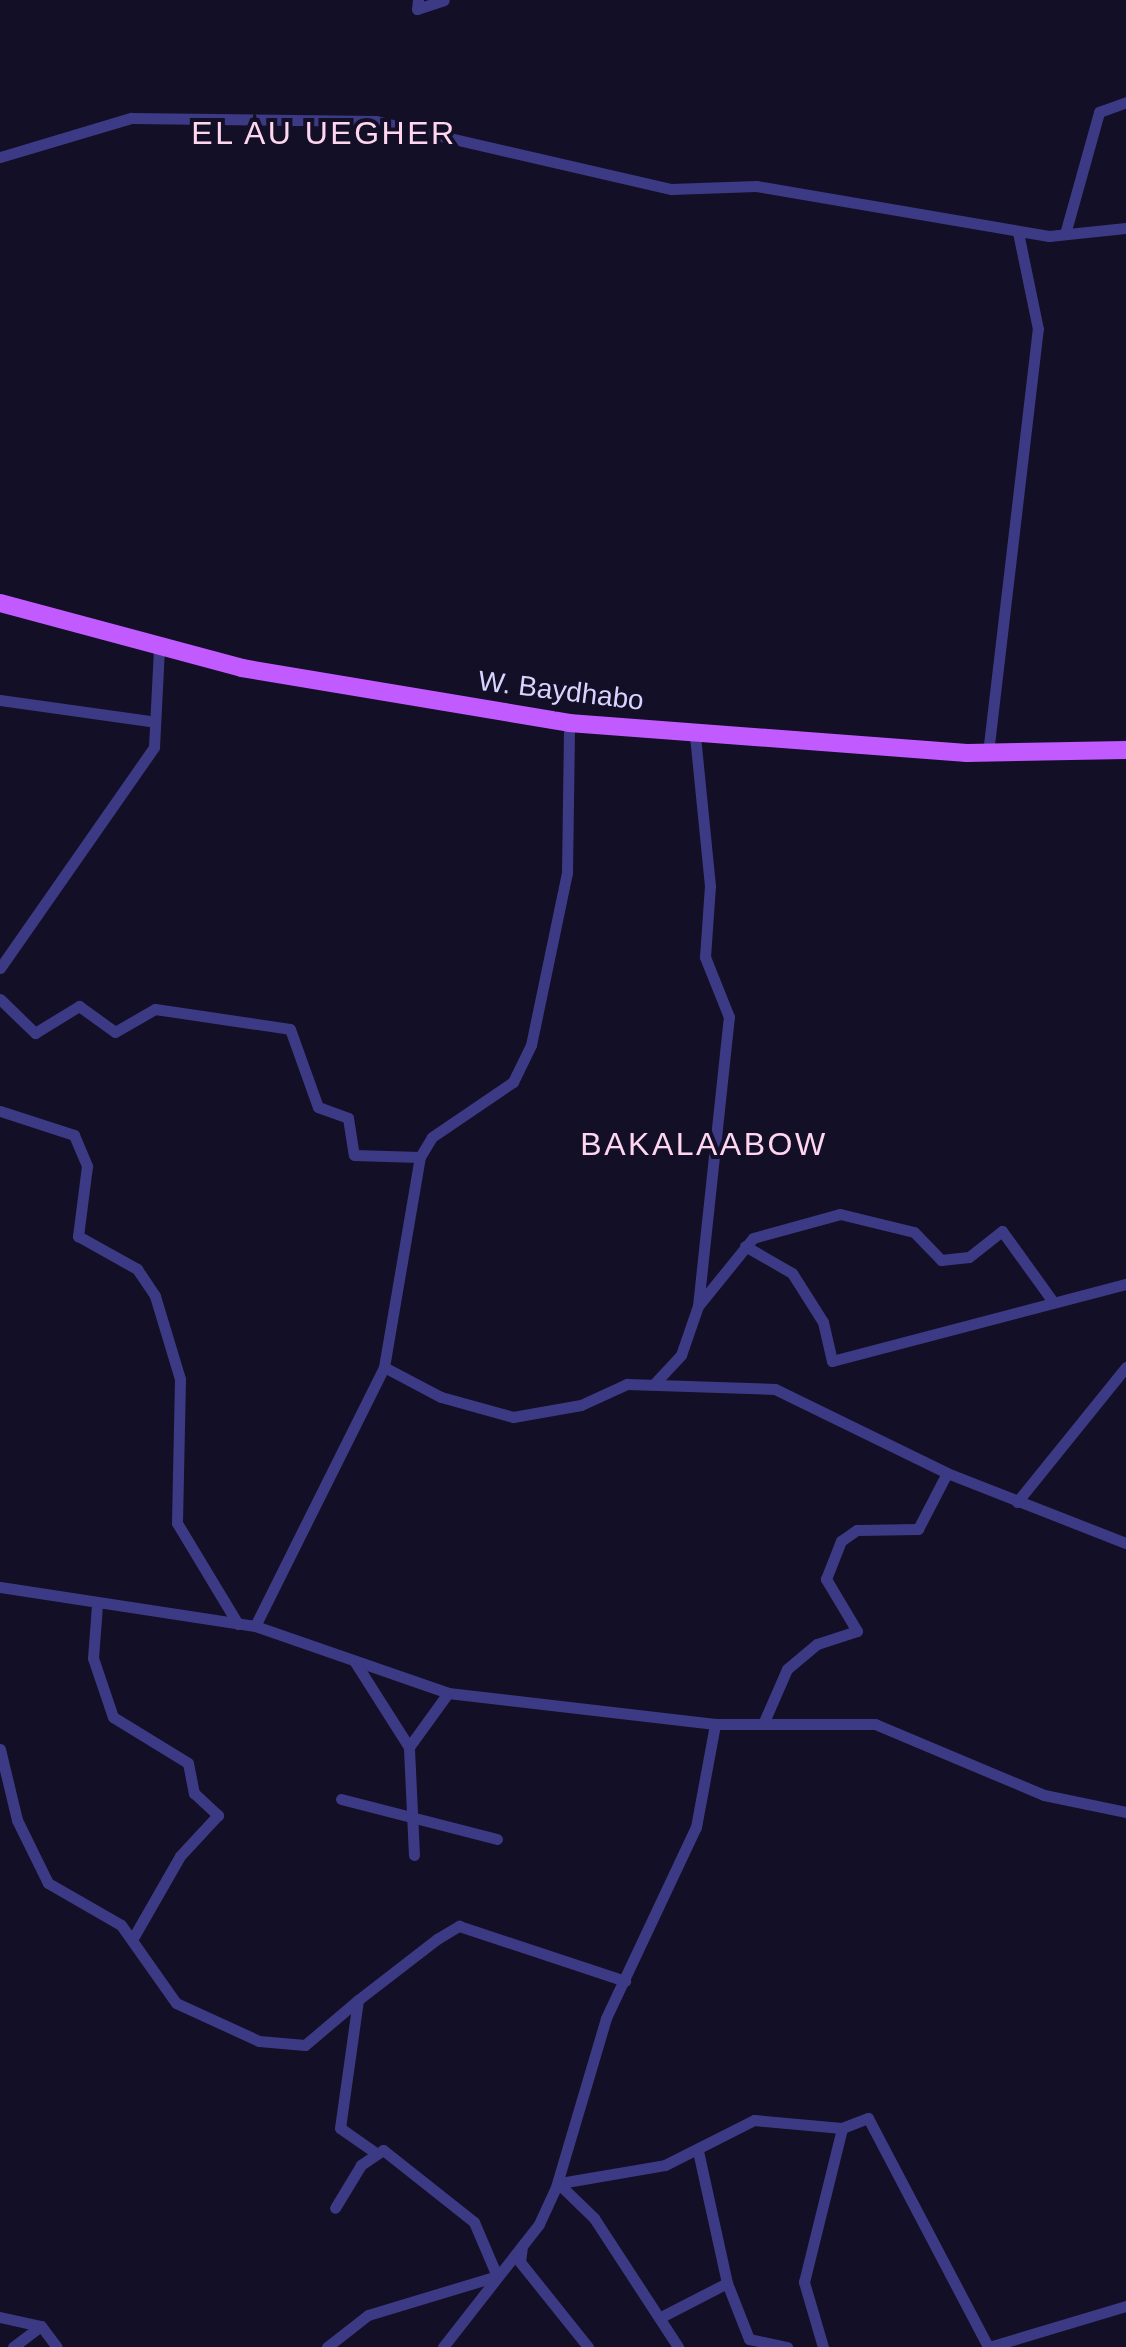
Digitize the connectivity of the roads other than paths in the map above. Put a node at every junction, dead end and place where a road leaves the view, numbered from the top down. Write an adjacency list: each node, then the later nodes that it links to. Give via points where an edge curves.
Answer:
1 (418, 0): 2 (street, via 417,9)
2 (444, 0)
3 (1126, 102): 7 (street, via 1099,112)
4 (0, 156): 6 (street, via 131,118 376,121 672,189 810,193)
5 (1126, 228): 7 (street)
6 (1018, 232): 7 (street); 15 (street, via 1038,329)
7 (1065, 234)
8 (0, 603): 9 (main road, W. Baydhabo)
9 (159, 647): 11 (street); 12 (main road, W. Baydhabo)
10 (0, 700): 11 (street)
11 (150, 721): 16 (street, via 154,747 111,818)
12 (569, 723): 13 (main road, W. Baydhabo); 19 (street, via 567,873 531,1045 513,1082 432,1137)
13 (695, 735): 15 (main road, W. Baydhabo); 23 (street, via 710,886 705,957 729,1017)
14 (1126, 750): 15 (main road, W. Baydhabo)
15 (988, 752)
16 (0, 968)
17 (0, 999): 19 (street, via 35,1034 78,1006 115,1032 155,1009 290,1029 318,1107 348,1118 354,1155)
18 (0, 1111): 32 (street, via 74,1135 87,1166 78,1236 137,1269 155,1296 180,1378 177,1523)
19 (420, 1156): 24 (street)
20 (745, 1246): 22 (street, via 784,1223 840,1214 914,1232 941,1260 969,1257 1002,1231); 22 (street, via 792,1273 823,1322 832,1361); 23 (street)
21 (1126, 1284): 22 (street)
22 (1051, 1299)
23 (698, 1306): 26 (street, via 681,1355)
24 (384, 1367): 26 (street, via 440,1397 513,1417); 33 (street)
25 (1126, 1367): 28 (street)
26 (654, 1384): 27 (street, via 775,1389)
27 (947, 1474): 28 (street); 37 (street, via 918,1529 857,1530 841,1541 826,1578 857,1631 816,1644 787,1669)
28 (1017, 1502): 29 (street)
29 (1126, 1544)
30 (0, 1588): 31 (street)
31 (97, 1605): 32 (street); 45 (street, via 93,1658 112,1716 188,1763 187,1780 218,1815 180,1856)
32 (238, 1624): 33 (street)
33 (255, 1626): 34 (street)
34 (354, 1661): 35 (street); 38 (street)
35 (448, 1694): 36 (street); 38 (street)
36 (714, 1724): 37 (street); 46 (street, via 696,1827)
37 (763, 1724): 41 (street, via 875,1724 1044,1796)
38 (409, 1747): 42 (street)
39 (0, 1749): 45 (street, via 17,1820 48,1883)
40 (341, 1800): 42 (street)
41 (1126, 1812)
42 (413, 1817): 43 (street); 44 (street)
43 (496, 1839)
44 (414, 1856)
45 (133, 1938): 47 (street, via 176,2004 259,2041 306,2045)
46 (624, 1981): 47 (street, via 459,1926); 51 (street)
47 (358, 2000): 49 (street, via 340,2128)
48 (842, 2128): 50 (street, via 754,2120); 67 (street, via 804,2282); 68 (street, via 868,2118)
49 (372, 2151): 52 (street); 54 (street, via 474,2222)
50 (698, 2151): 51 (street); 55 (street)
51 (561, 2185): 53 (street); 58 (street)
52 (335, 2208)
53 (522, 2244): 54 (street); 64 (street, via 520,2262)
54 (496, 2276): 62 (street, via 368,2315); 63 (street)
55 (727, 2283): 58 (street); 66 (street, via 748,2339)
56 (1126, 2306): 68 (street)
57 (0, 2317): 59 (street)
58 (661, 2317): 65 (street)
59 (41, 2326): 60 (street); 61 (street)
60 (13, 2347)
61 (57, 2347)
62 (328, 2347)
63 (443, 2347)
64 (588, 2347)
65 (678, 2347)
66 (787, 2347)
67 (823, 2347)
68 (988, 2347)

